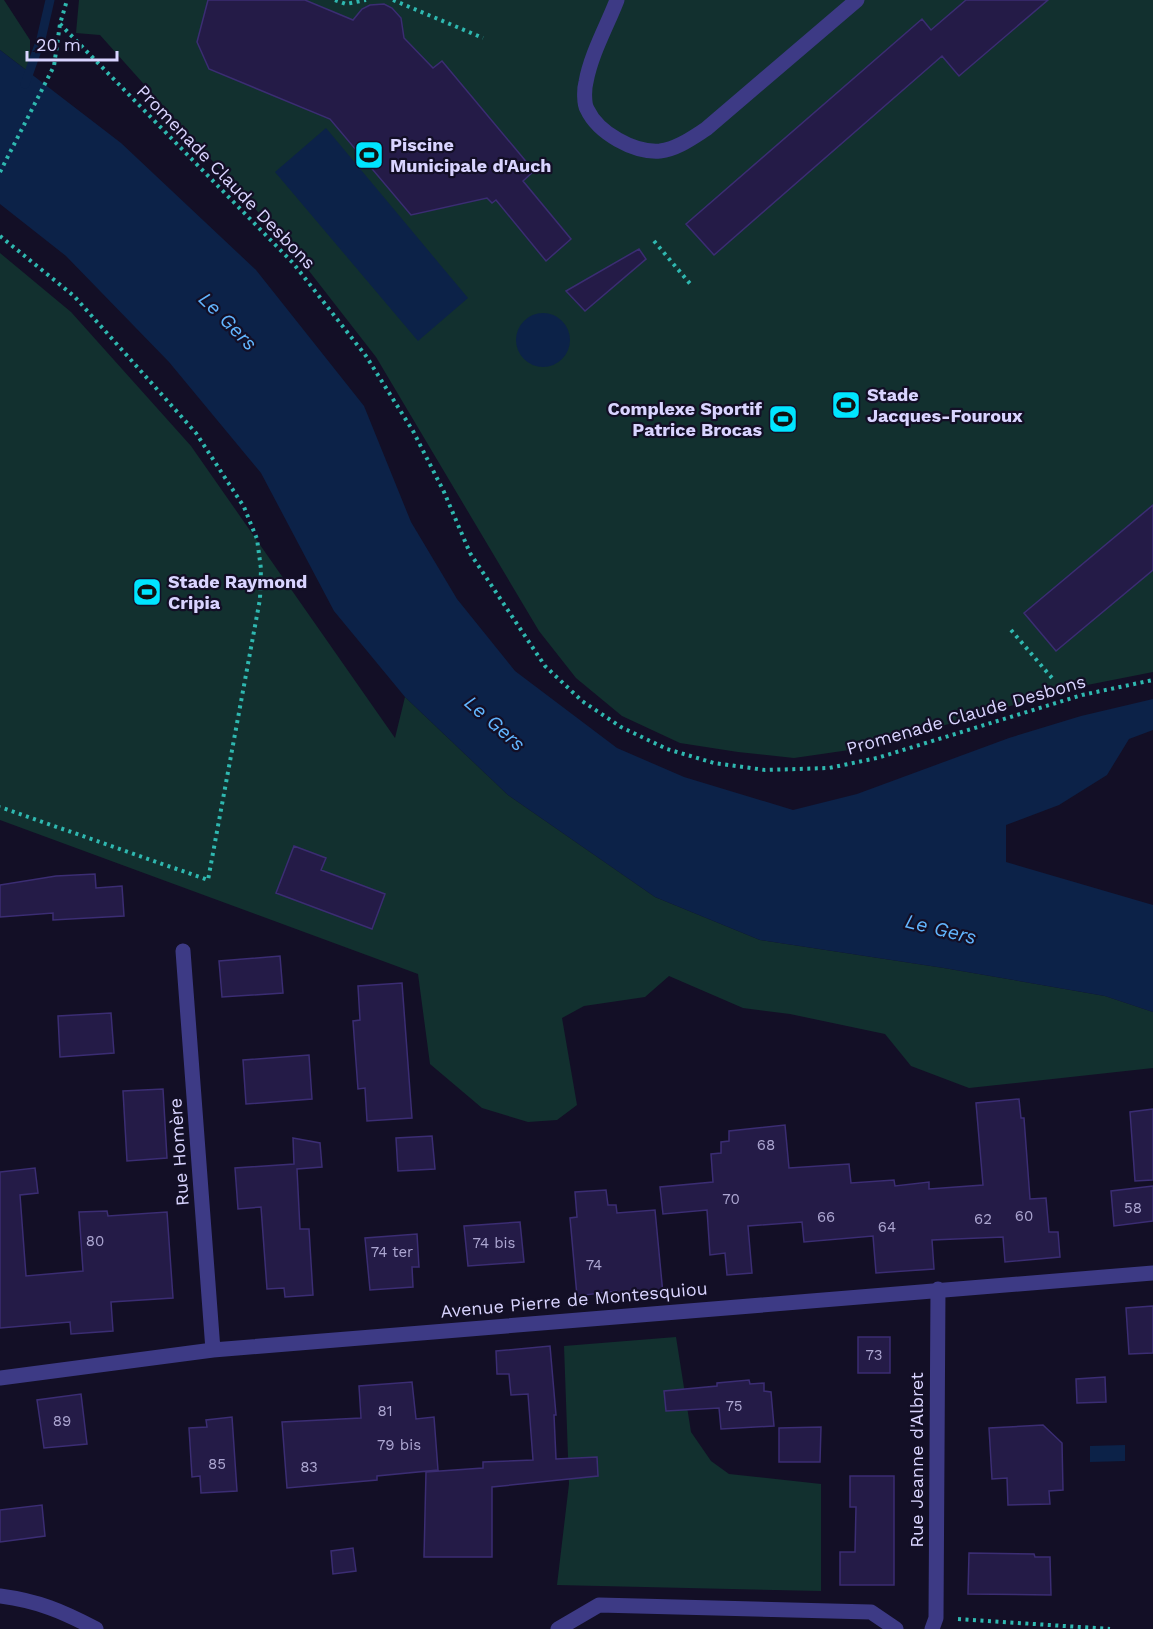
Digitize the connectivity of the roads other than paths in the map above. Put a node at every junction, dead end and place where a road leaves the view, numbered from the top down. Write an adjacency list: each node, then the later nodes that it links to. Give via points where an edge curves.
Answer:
1 (617, 0): 2 (street, via 585,83 586,108 616,139 650,151 684,143 706,129)
2 (857, 0)
3 (183, 951): 6 (street, Rue Homère)
4 (1153, 1273): 5 (street, Avenue Pierre de Montesquiou)
5 (938, 1290): 6 (street, Avenue Pierre de Montesquiou); 9 (street, Rue Jeanne d'Albret)
6 (213, 1350): 7 (street, Avenue Pierre de Montesquiou)
7 (0, 1378)
8 (0, 1596): 10 (street, via 30,1600)
9 (934, 1623)
10 (96, 1629)
11 (558, 1629): 12 (street, via 599,1605 871,1612)
12 (896, 1629)

